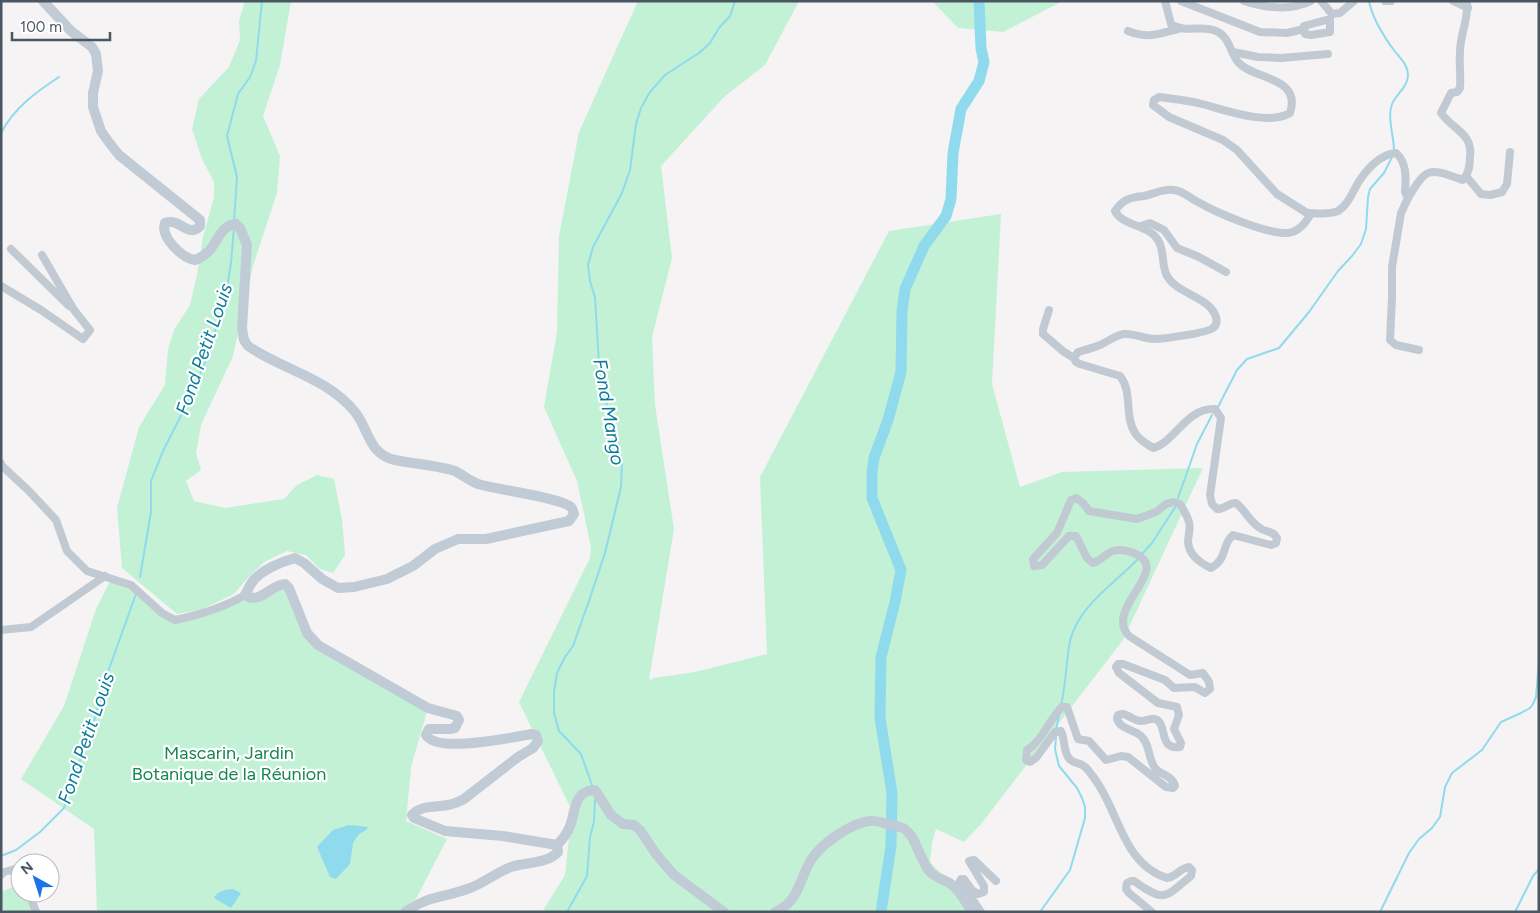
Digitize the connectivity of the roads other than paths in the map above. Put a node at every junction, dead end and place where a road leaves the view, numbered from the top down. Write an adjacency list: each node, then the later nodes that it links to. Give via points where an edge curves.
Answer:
1 (43, 1): 32 (main road, via 96,54 98,71 93,107 108,141 119,155 200,220 200,226 194,231 176,222 165,223 165,233 177,249 188,259 195,260 209,251 223,230 233,224 240,228 247,245 242,328 248,346 330,388 356,412 367,437 378,451 392,459 455,472 478,484 556,501 570,506 574,514 569,521 554,525 486,539 458,539 435,548 413,566 388,579 354,587 338,588 295,558 261,575)
2 (1165, 1): 12 (street, via 1171,24)
3 (1181, 1): 13 (street, via 1260,32 1287,33)
4 (1244, 1): 5 (street, via 1285,7)
5 (1311, 1)
6 (1321, 1): 7 (street, via 1332,14 1340,14)
7 (1354, 1)
8 (1385, 1): 9 (street)
9 (1391, 1)
10 (1453, 1): 11 (street)
11 (1467, 5): 18 (street, via 1460,53 1460,88 1451,93 1441,113 1469,140 1471,148)
12 (1178, 29): 14 (street, via 1141,36); 15 (street, via 1211,28 1220,32)
13 (1304, 29)
14 (1128, 31)
15 (1233, 52): 16 (street, via 1258,58); 20 (street, via 1238,63 1286,88 1293,103 1290,113 1283,117 1256,117 1200,103 1158,97 1153,105 1168,117 1224,140 1278,194)
16 (1328, 54)
17 (1510, 152): 18 (street, via 1507,184 1502,192 1482,194)
18 (1466, 176): 19 (street, via 1463,180 1447,174 1427,173 1420,177)
19 (1408, 198): 20 (street, via 1404,192 1406,178 1400,157 1388,154 1360,180 1346,205 1336,212); 28 (street, via 1401,214 1392,267 1390,340)
20 (1307, 214): 21 (street, via 1309,217 1299,229 1289,233 1272,231 1198,202 1183,192 1166,190 1130,197 1120,203 1115,211 1117,214)
21 (1141, 226): 24 (street, via 1150,223 1164,230 1177,248); 29 (street, via 1159,242 1166,275 1171,282 1211,309 1216,324 1203,331 1154,339 1125,334 1078,352)
22 (11, 249): 26 (street)
23 (42, 255): 26 (street)
24 (1226, 272)
25 (1, 286): 26 (street, via 83,339 90,330)
26 (74, 310)
27 (1049, 310): 29 (street, via 1043,334)
28 (1419, 350)
29 (1074, 358): 41 (street, via 1080,364 1120,376 1124,381 1133,430 1153,448 1160,446 1199,413 1215,410 1221,418 1210,495 1212,504 1222,509 1236,503 1257,526 1277,538 1271,545 1234,535 1226,544 1223,557 1211,568 1190,552 1189,522 1180,504 1166,504 1156,512 1136,519 1089,512 1076,498 1070,500 1056,533 1033,559 1034,566 1042,566 1069,536 1076,536 1093,563 1119,550 1144,558 1147,571 1126,609 1122,621 1124,631 1190,674 1202,673 1209,682 1210,689 1206,692 1195,686 1174,688 1164,680 1123,664 1116,667 1118,673 1154,700 1177,707 1179,715 1174,729 1180,747 1171,746 1157,720 1140,721 1122,714 1117,718 1120,725 1143,738 1154,766 1173,781 1173,788 1166,787 1128,757 1106,760 1089,742 1078,739 1067,707 1057,712 1037,743 1027,750 1026,760 1030,762 1055,732 1060,731 1068,757 1083,765 1095,779 1127,844 1144,865 1167,878 1184,868 1192,870 1191,876 1170,893 1160,896 1134,881 1126,883 1129,893)
30 (1, 462): 31 (street, via 56,520 67,551 87,571)
31 (105, 576): 32 (street, via 131,585 162,613 175,620 198,616); 33 (street, via 31,627)
32 (245, 595): 34 (main road, via 250,599 256,598 279,584 285,584 307,633 318,645 428,708 457,716 459,720 455,728 429,729 426,735 434,741 480,743 536,735 538,741 534,748 464,799 454,804 424,808 412,815 445,831)
33 (1, 630)
34 (556, 845): 36 (main road, via 558,852 550,858 512,867 472,888 428,899); 37 (main road, via 571,824 576,801 581,794 595,790 611,815 640,830 674,875)
35 (996, 881): 40 (street, via 974,860 969,861 984,886 984,892 978,894 964,879 960,881)
36 (405, 912)
37 (724, 912)
38 (775, 912): 39 (main road, via 797,893 811,860 823,847 858,824 872,820 904,828 927,868 953,885)
39 (972, 912)
40 (981, 912)
41 (1152, 912)

